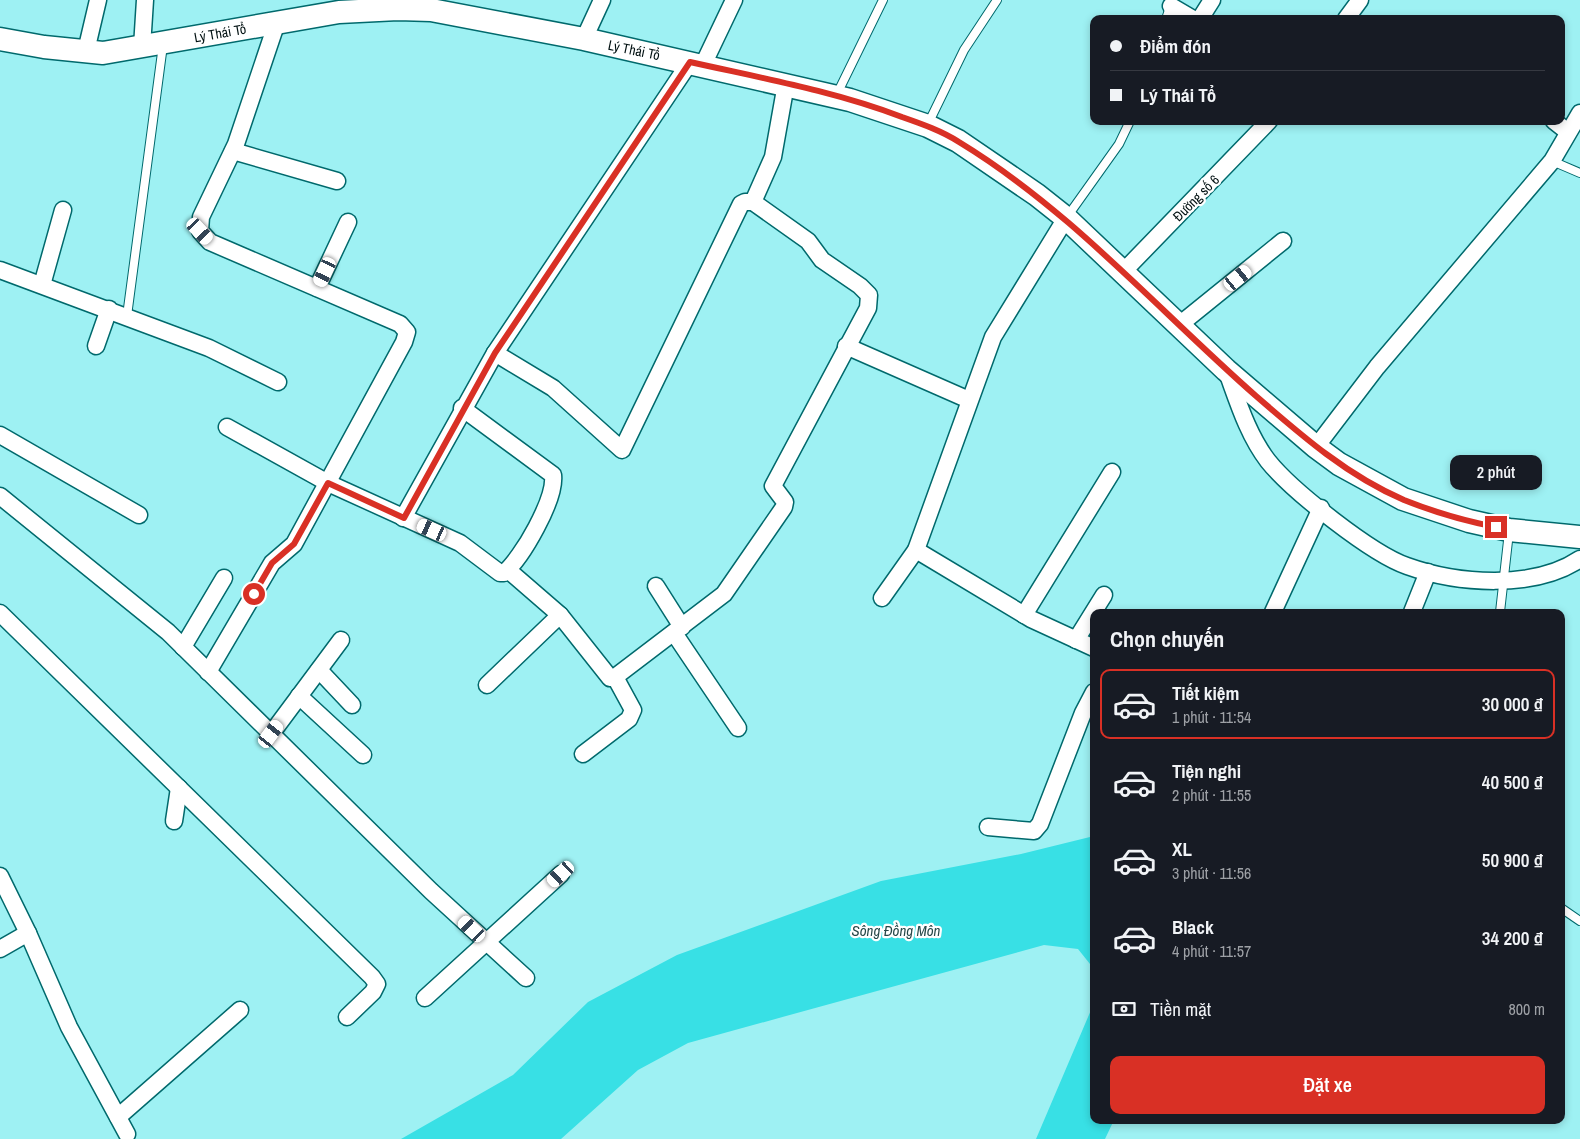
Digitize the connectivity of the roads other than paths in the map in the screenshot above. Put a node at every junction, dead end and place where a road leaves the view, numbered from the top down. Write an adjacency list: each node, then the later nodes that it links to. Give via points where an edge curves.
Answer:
1 (98, 0): 18 (street)
2 (145, 0): 17 (street)
3 (602, 0): 16 (street)
4 (734, 0): 19 (street)
5 (883, 0): 21 (lane)
6 (997, 0): 26 (lane, via 964,50)
7 (1212, 0): 12 (street)
8 (1360, 0): 13 (street)
9 (432, 5): 14 (main road, Lý Thái Tổ, via 339,12); 16 (main road, Lý Thái Tổ)
10 (1170, 8): 11 (street)
11 (1185, 15)
12 (1203, 15)
13 (1349, 15)
14 (277, 22): 17 (main road, Lý Thái Tổ); 28 (street)
15 (0, 39): 18 (main road, Lý Thái Tổ)
16 (584, 39): 19 (main road, Lý Thái Tổ)
17 (153, 45): 18 (main road, Lý Thái Tổ, via 103,53); 42 (lane)
18 (86, 51)
19 (696, 64): 20 (main road, Lý Thái Tổ); 46 (street)
20 (786, 84): 21 (main road, Lý Thái Tổ); 32 (street, via 772,157)
21 (836, 96): 26 (main road, Lý Thái Tổ)
22 (1579, 116): 27 (street)
23 (1128, 125): 34 (lane, via 1119,144)
24 (1265, 125): 38 (street, Đường số 6)
25 (1559, 125): 27 (street)
26 (928, 126): 34 (main road, Lý Thái Tổ, via 958,140)
27 (1568, 132): 29 (street)
28 (233, 151): 31 (street); 40 (street, via 201,217 200,231 210,242)
29 (1552, 160): 30 (lane); 53 (street, via 1377,367)
30 (1580, 173)
31 (337, 181)
32 (753, 202): 45 (street, via 808,241 822,260 869,296 868,308); 46 (street, via 745,202 738,208 622,450 553,388)
33 (63, 210): 39 (street)
34 (1066, 218): 38 (main road, Lý Thái Tổ); 49 (street, via 1001,320)
35 (348, 222): 40 (street)
36 (1283, 242): 43 (street)
37 (0, 270): 39 (street)
38 (1122, 273): 43 (main road, Lý Thái Tổ)
39 (42, 285): 41 (street)
40 (317, 288): 55 (street, via 400,324 407,332)
41 (109, 309): 42 (street); 44 (street)
42 (126, 316): 48 (street, via 209,348)
43 (1178, 326): 47 (main road, Lý Thái Tổ)
44 (96, 346)
45 (846, 346): 49 (street); 79 (street, via 773,486 786,502 784,507 724,594)
46 (495, 353): 50 (street)
47 (1226, 370): 53 (main road, Lý Thái Tổ); 57 (street, via 1247,426 1267,460 1289,484)
48 (278, 382)
49 (969, 400): 62 (street)
50 (462, 408): 59 (street); 64 (street, via 553,475 546,510)
51 (227, 427): 55 (street)
52 (0, 436): 58 (street)
53 (1316, 447): 60 (main road, Lý Thái Tổ, via 1339,464 1403,499 1469,521)
54 (1112, 472): 77 (street)
55 (328, 483): 59 (street); 85 (street, via 294,544 282,554)
56 (0, 496): 83 (street)
57 (1321, 508): 65 (street, via 1371,546 1406,566); 72 (street)
58 (139, 515)
59 (404, 518): 64 (street, via 460,543 500,573)
60 (1509, 530): 61 (main road, Lý Thái Tổ); 67 (lane)
61 (1580, 537)
62 (916, 550): 70 (street); 77 (street)
63 (1580, 559): 67 (street, via 1549,574)
64 (508, 570): 76 (street)
65 (1428, 572): 67 (street, via 1453,579); 73 (street)
66 (224, 578): 83 (street)
67 (1503, 581): 74 (lane)
68 (656, 586): 79 (street)
69 (1104, 595): 71 (street)
70 (882, 598)
71 (1095, 609)
72 (1274, 609)
73 (1413, 609)
74 (1500, 609)
75 (0, 613): 95 (street)
76 (560, 615): 86 (street, via 605,674); 87 (street)
77 (1024, 615): 81 (street)
78 (1090, 618): 81 (street)
79 (678, 630): 86 (street); 91 (street)
80 (341, 640): 84 (street)
81 (1076, 640): 82 (street)
82 (1090, 646)
83 (183, 647): 85 (street)
84 (319, 670): 88 (street); 90 (street)
85 (208, 672): 92 (street)
86 (615, 677): 93 (street, via 633,710 632,714)
87 (487, 685)
88 (299, 696): 92 (street); 94 (street)
89 (1090, 700): 97 (street, via 1040,824 1034,831 1027,832)
90 (352, 705)
91 (738, 728)
92 (271, 734): 103 (street)
93 (584, 754)
94 (363, 755)
95 (179, 788): 96 (street); 108 (street, via 372,977 377,984 373,992)
96 (174, 821)
97 (988, 827)
98 (561, 874): 103 (street)
99 (0, 876): 102 (street)
100 (1565, 911): 101 (lane)
101 (1580, 921)
102 (28, 933): 104 (street); 109 (street, via 69,1027)
103 (486, 942): 105 (street); 106 (street)
104 (0, 949)
105 (526, 978)
106 (425, 998)
107 (240, 1010): 109 (street)
108 (347, 1017)
109 (118, 1117): 110 (street)
110 (127, 1134)

